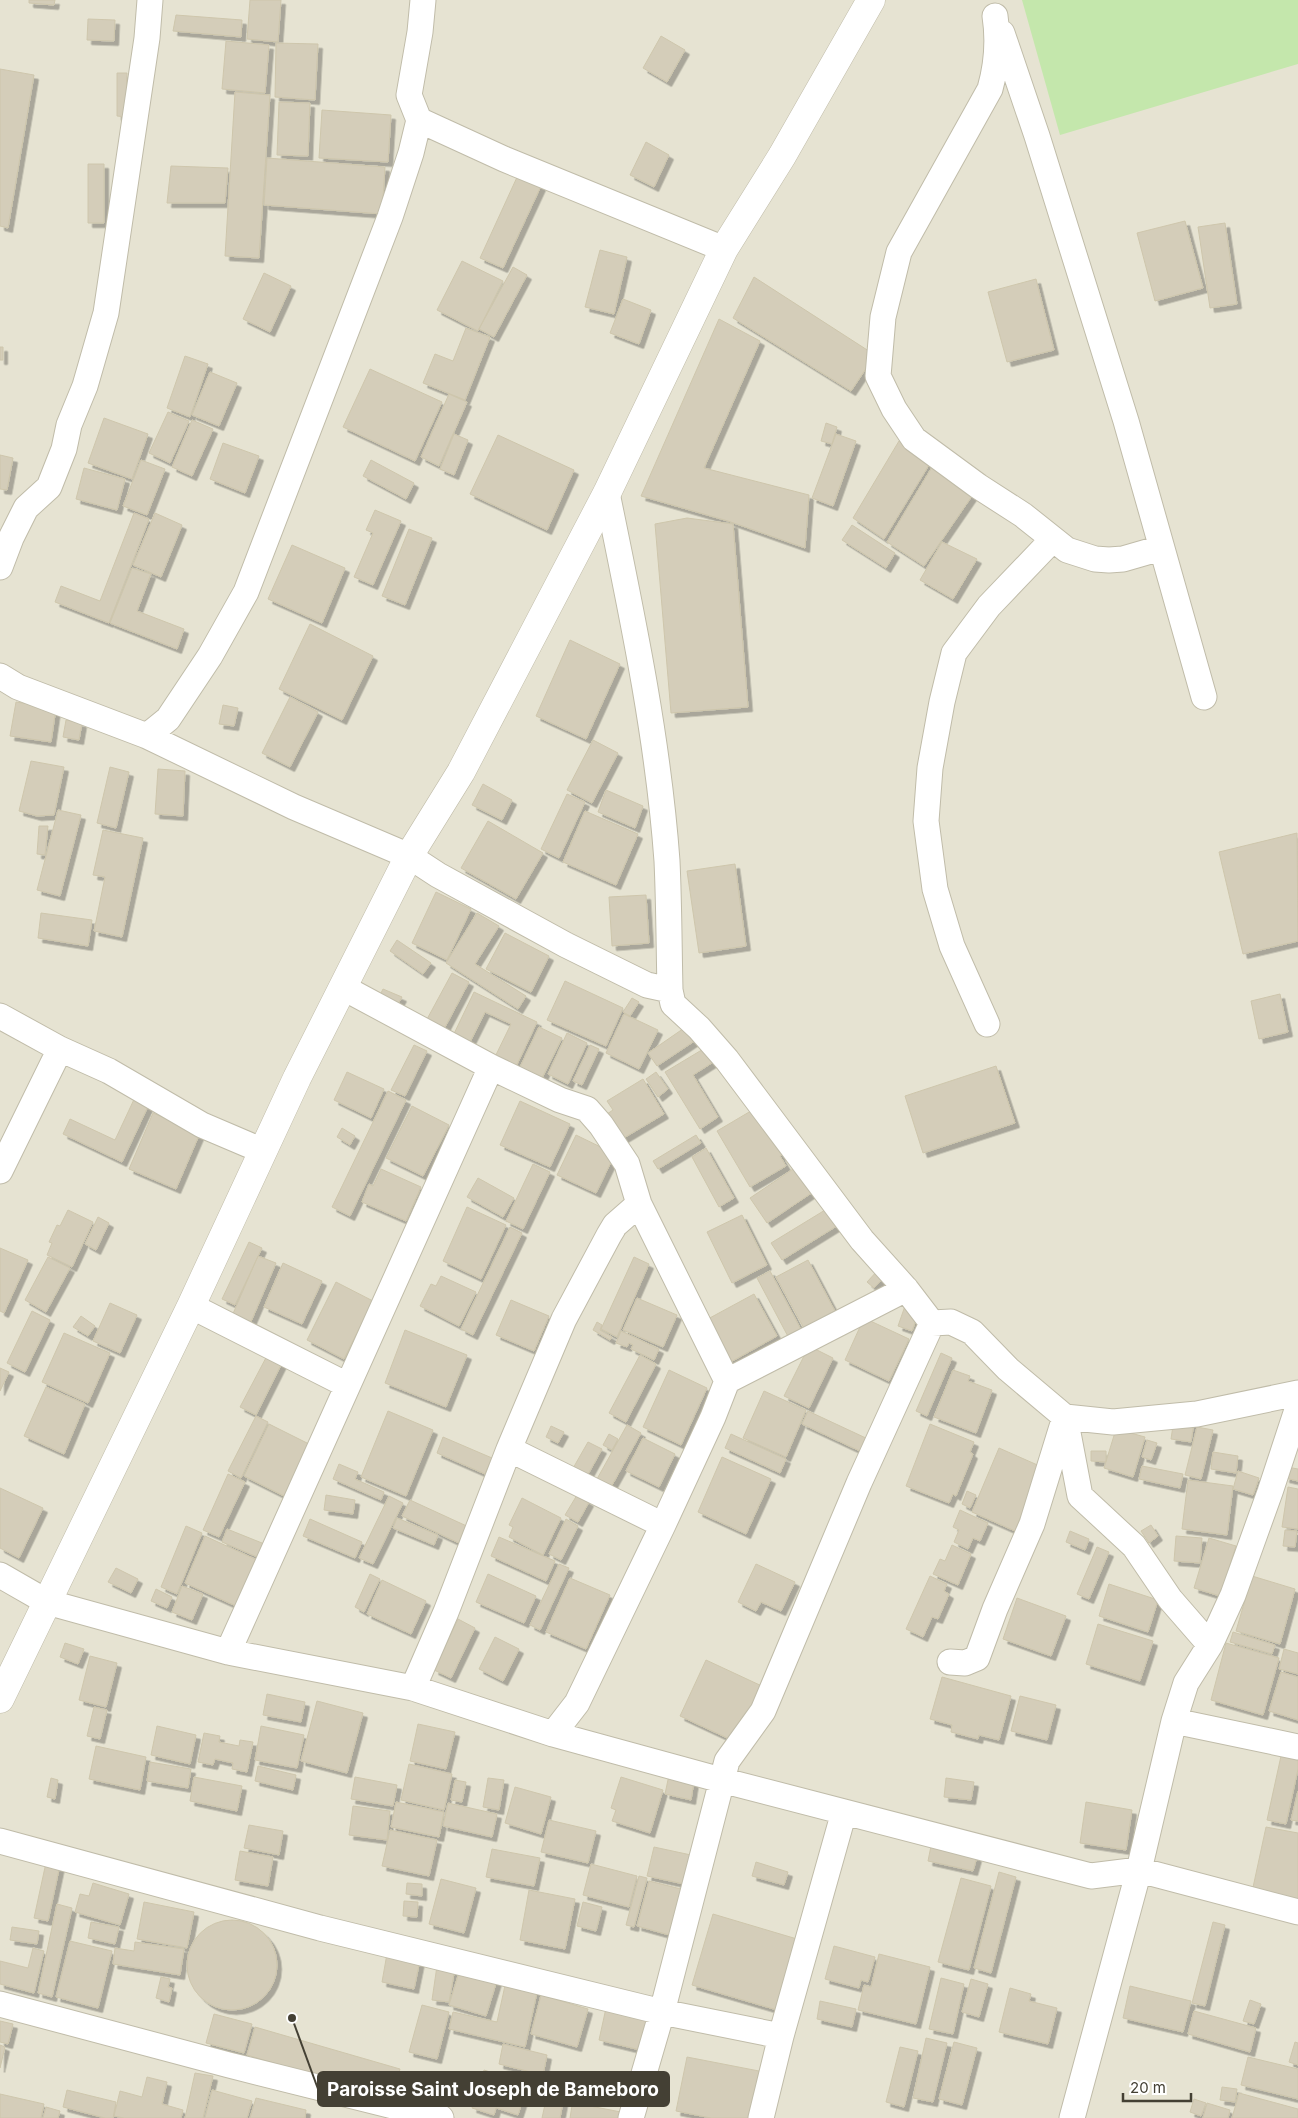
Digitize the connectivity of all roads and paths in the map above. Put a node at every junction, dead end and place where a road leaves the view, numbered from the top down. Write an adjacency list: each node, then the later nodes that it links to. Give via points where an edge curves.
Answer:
1 (150, 0): 10 (street, via 148,38 106,313 85,386 49,487 26,508)
2 (424, 0): 5 (street, via 410,95)
3 (871, 0): 6 (street, via 782,156)
4 (993, 8): 8 (street, via 998,38 997,67 990,89 899,252 883,317 878,376 914,439); 9 (street, via 1014,63 1126,422)
5 (419, 120): 6 (street, via 504,159); 13 (street, via 390,217 246,592 210,656 168,719)
6 (724, 249): 7 (street)
7 (607, 493): 14 (street, via 461,772); 16 (street, via 638,646 656,758 667,860)
8 (1053, 539): 9 (street, via 1067,550 1102,560 1123,559); 18 (street, via 989,606 954,653 930,768 926,821 935,889 952,946)
9 (1161, 548): 12 (street)
10 (0, 567)
11 (0, 676): 13 (street, via 18,687)
12 (1204, 698)
13 (147, 736): 14 (street, via 294,807)
14 (410, 856): 15 (street); 16 (street, via 438,875 566,945 647,985)
15 (344, 988): 20 (street); 21 (street)
16 (670, 990): 24 (street, via 673,1004 727,1060 862,1240)
17 (0, 1016): 19 (street)
18 (987, 1024)
19 (60, 1049): 21 (street, via 109,1071 202,1124); 22 (street)
20 (491, 1067): 23 (street, via 587,1110 628,1164); 28 (street)
21 (263, 1151): 25 (street)
22 (0, 1171)
23 (639, 1204): 27 (street); 32 (street, via 615,1225 568,1311)
24 (906, 1289): 26 (street); 27 (street)
25 (192, 1306): 28 (street); 35 (street)
26 (932, 1323): 31 (street, via 951,1322 972,1332); 44 (street, via 859,1483 763,1711 727,1760)
27 (727, 1381): 33 (street)
28 (348, 1385): 37 (street)
29 (1298, 1392): 31 (street, via 1197,1414 1114,1422)
30 (1298, 1407): 36 (street, via 1233,1595)
31 (1065, 1417): 36 (street, via 1080,1496 1134,1546 1170,1599); 38 (street, via 1032,1524 977,1658 965,1663)
32 (509, 1449): 33 (street); 39 (street)
33 (663, 1525): 42 (street, via 577,1703)
34 (0, 1574): 35 (street)
35 (47, 1602): 37 (street); 40 (street)
36 (1210, 1644): 41 (street, via 1186,1683)
37 (228, 1652): 39 (street)
38 (950, 1662)
39 (413, 1688): 42 (street)
40 (0, 1699)
41 (1174, 1721): 43 (street); 47 (street)
42 (553, 1734): 44 (street)
43 (1298, 1748)
44 (722, 1780): 45 (street); 50 (street)
45 (844, 1812): 47 (street, via 1091,1876); 51 (street)
46 (0, 1841): 50 (street, via 320,1928)
47 (1139, 1870): 48 (street); 55 (street)
48 (1298, 1912)
49 (0, 2004): 52 (street)
50 (662, 2012): 51 (street); 53 (street)
51 (781, 2036): 54 (street)
52 (441, 2118)
53 (631, 2118)
54 (761, 2118)
55 (1072, 2118)

